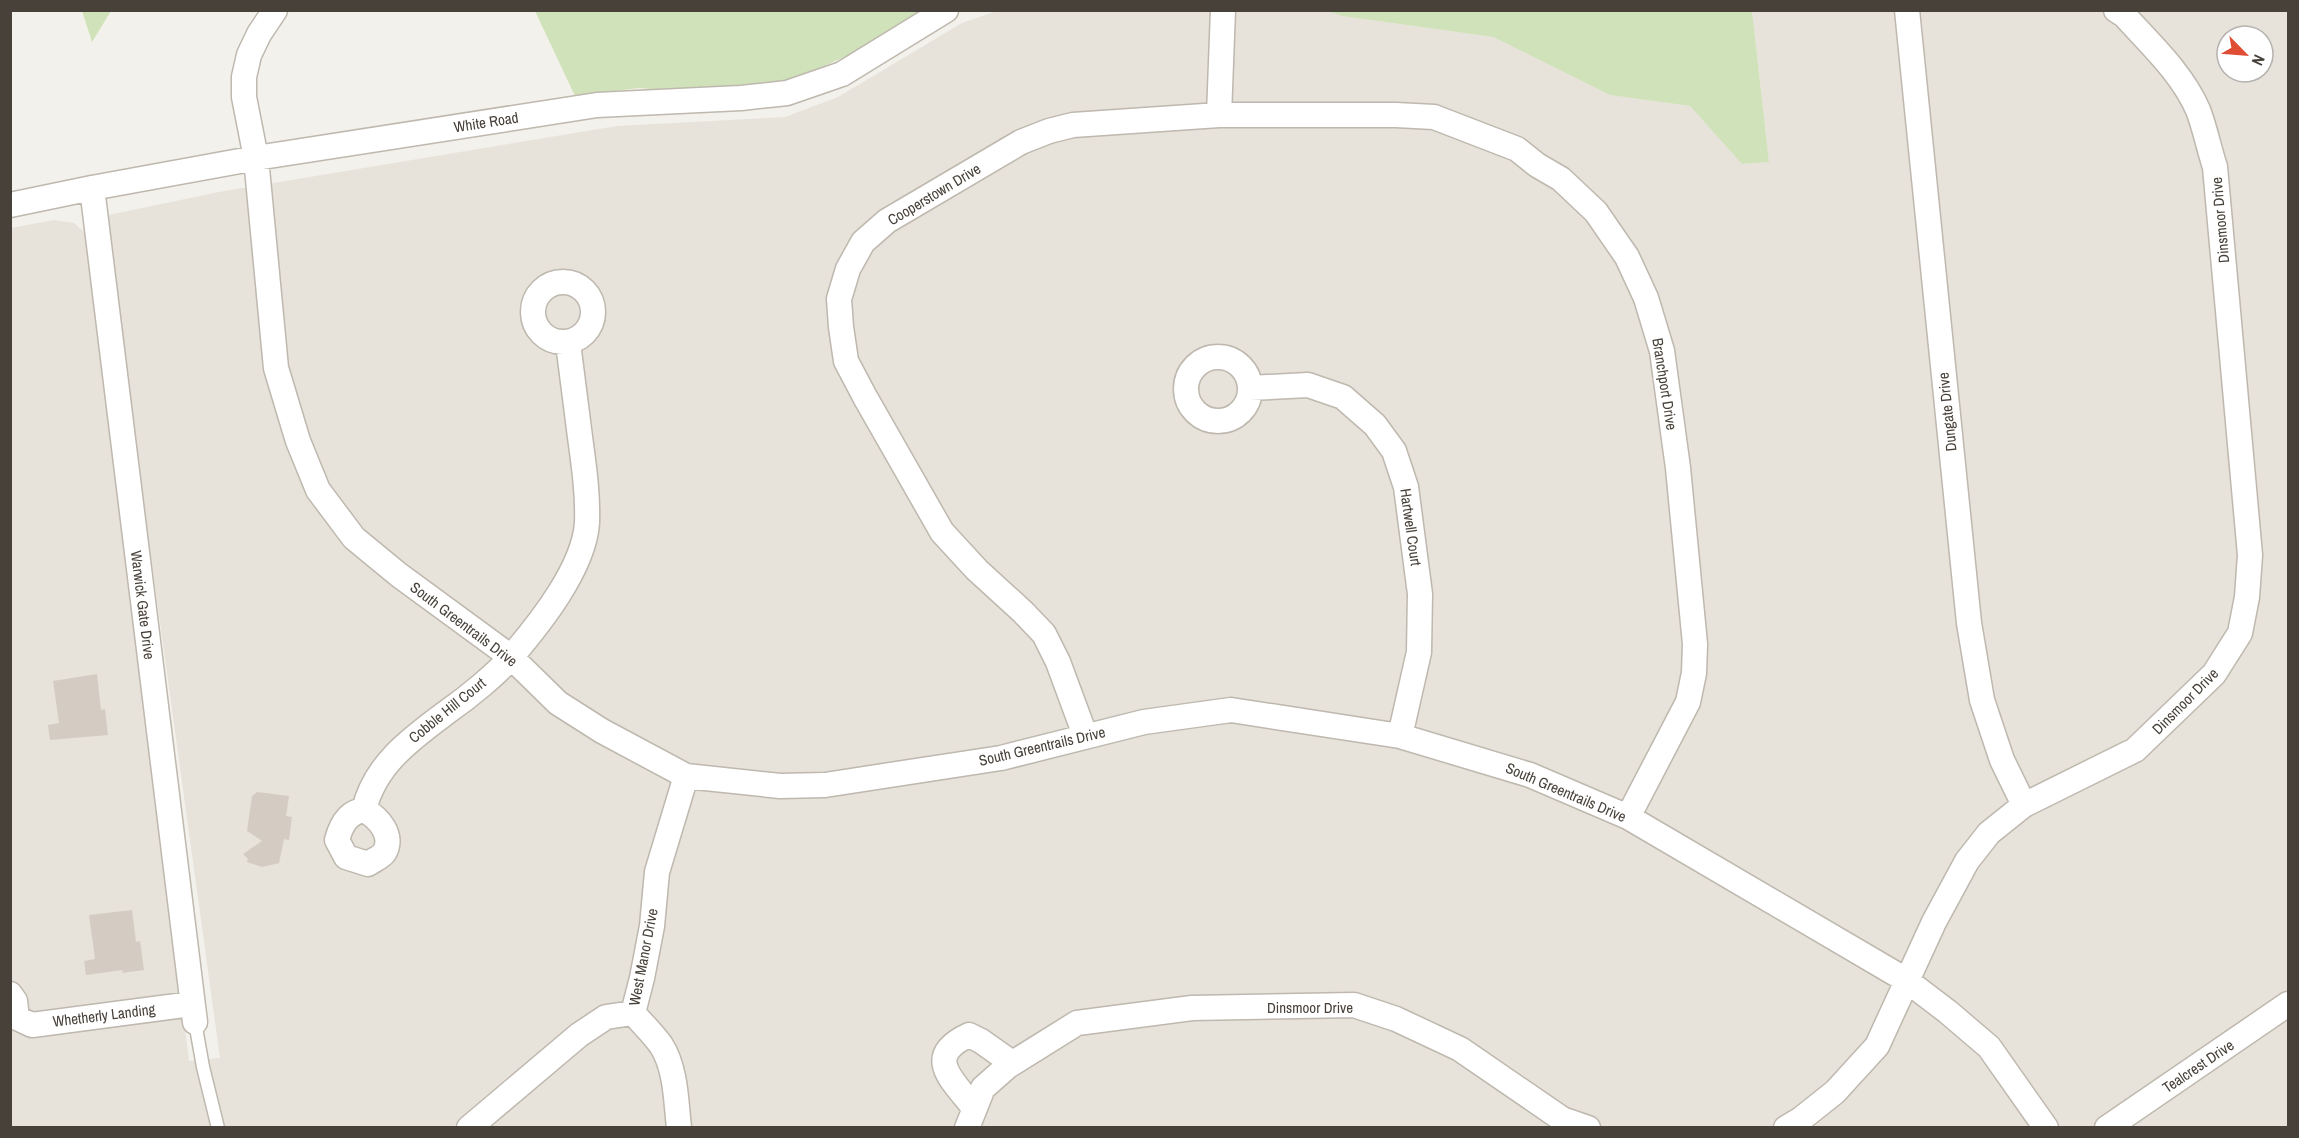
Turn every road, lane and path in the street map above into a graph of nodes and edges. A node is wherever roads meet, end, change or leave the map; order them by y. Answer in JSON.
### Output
{"nodes":[{"id":1,"x":275,"y":10,"type":"edge"},
{"id":2,"x":945,"y":10,"type":"edge"},
{"id":3,"x":1223,"y":10,"type":"edge"},
{"id":4,"x":1907,"y":10,"type":"edge"},
{"id":5,"x":2122,"y":12,"type":"edge"},
{"id":6,"x":1219,"y":115,"type":"junction"},
{"id":7,"x":256,"y":158,"type":"junction"},
{"id":8,"x":92,"y":188,"type":"junction"},
{"id":9,"x":10,"y":205,"type":"edge"},
{"id":10,"x":568,"y":343,"type":"dead end"},
{"id":11,"x":1250,"y":388,"type":"dead end"},
{"id":12,"x":511,"y":657,"type":"junction"},
{"id":13,"x":1085,"y":735,"type":"junction"},
{"id":14,"x":1400,"y":736,"type":"junction"},
{"id":15,"x":686,"y":776,"type":"junction"},
{"id":16,"x":2024,"y":805,"type":"junction"},
{"id":17,"x":364,"y":810,"type":"dead end"},
{"id":18,"x":1628,"y":817,"type":"junction"},
{"id":19,"x":1906,"y":980,"type":"junction"},
{"id":20,"x":10,"y":994,"type":"edge"},
{"id":21,"x":2288,"y":1004,"type":"edge"},
{"id":22,"x":194,"y":1013,"type":"junction"},
{"id":23,"x":633,"y":1013,"type":"junction"},
{"id":24,"x":14,"y":1021,"type":"edge"},
{"id":25,"x":1012,"y":1063,"type":"junction"},
{"id":26,"x":975,"y":1108,"type":"edge"},
{"id":27,"x":1559,"y":1123,"type":"edge"},
{"id":28,"x":218,"y":1128,"type":"edge"},
{"id":29,"x":469,"y":1128,"type":"edge"},
{"id":30,"x":679,"y":1128,"type":"edge"},
{"id":31,"x":1588,"y":1128,"type":"edge"},
{"id":32,"x":1786,"y":1128,"type":"edge"},
{"id":33,"x":2046,"y":1128,"type":"edge"},
{"id":34,"x":2107,"y":1128,"type":"edge"}],
"edges":[{"from":1,"to":7,"type":"street","name":"South Greentrails Drive"},
{"from":2,"to":7,"type":"street","name":"White Road"},
{"from":3,"to":6,"type":"street"},
{"from":4,"to":16,"type":"street","name":"Dungate Drive"},
{"from":5,"to":16,"type":"street","name":"Dinsmoor Drive"},
{"from":6,"to":13,"type":"street","name":"Cooperstown Drive"},
{"from":6,"to":18,"type":"street","name":"Branchport Drive"},
{"from":7,"to":8,"type":"street","name":"White Road"},
{"from":7,"to":12,"type":"street","name":"South Greentrails Drive"},
{"from":8,"to":9,"type":"street","name":"White Road"},
{"from":8,"to":22,"type":"street","name":"Warwick Gate Drive"},
{"from":10,"to":12,"type":"street","name":"Cobble Hill Court"},
{"from":11,"to":14,"type":"street","name":"Hartwell Court"},
{"from":12,"to":15,"type":"street","name":"South Greentrails Drive"},
{"from":12,"to":17,"type":"street","name":"Cobble Hill Court"},
{"from":13,"to":14,"type":"street","name":"South Greentrails Drive"},
{"from":13,"to":15,"type":"street","name":"South Greentrails Drive"},
{"from":14,"to":18,"type":"street","name":"South Greentrails Drive"},
{"from":15,"to":23,"type":"street","name":"West Manor Drive"},
{"from":16,"to":19,"type":"street","name":"Dinsmoor Drive"},
{"from":18,"to":19,"type":"street","name":"South Greentrails Drive"},
{"from":19,"to":32,"type":"street","name":"Dinsmoor Drive"},
{"from":19,"to":33,"type":"street","name":"South Greentrails Drive"},
{"from":20,"to":24,"type":"street","name":"Whetherly Landing"},
{"from":21,"to":34,"type":"street","name":"Tealcrest Drive"},
{"from":22,"to":24,"type":"street","name":"Whetherly Landing"},
{"from":22,"to":28,"type":"lane"},
{"from":23,"to":29,"type":"street","name":"West Manor Drive"},
{"from":23,"to":30,"type":"street"},
{"from":25,"to":26,"type":"street","name":"Dinsmoor Drive"},
{"from":25,"to":26,"type":"street","name":"Dinsmoor Drive"},
{"from":25,"to":27,"type":"street","name":"Dinsmoor Drive"},
{"from":27,"to":31,"type":"street","name":"Dinsmoor Drive"}]}
